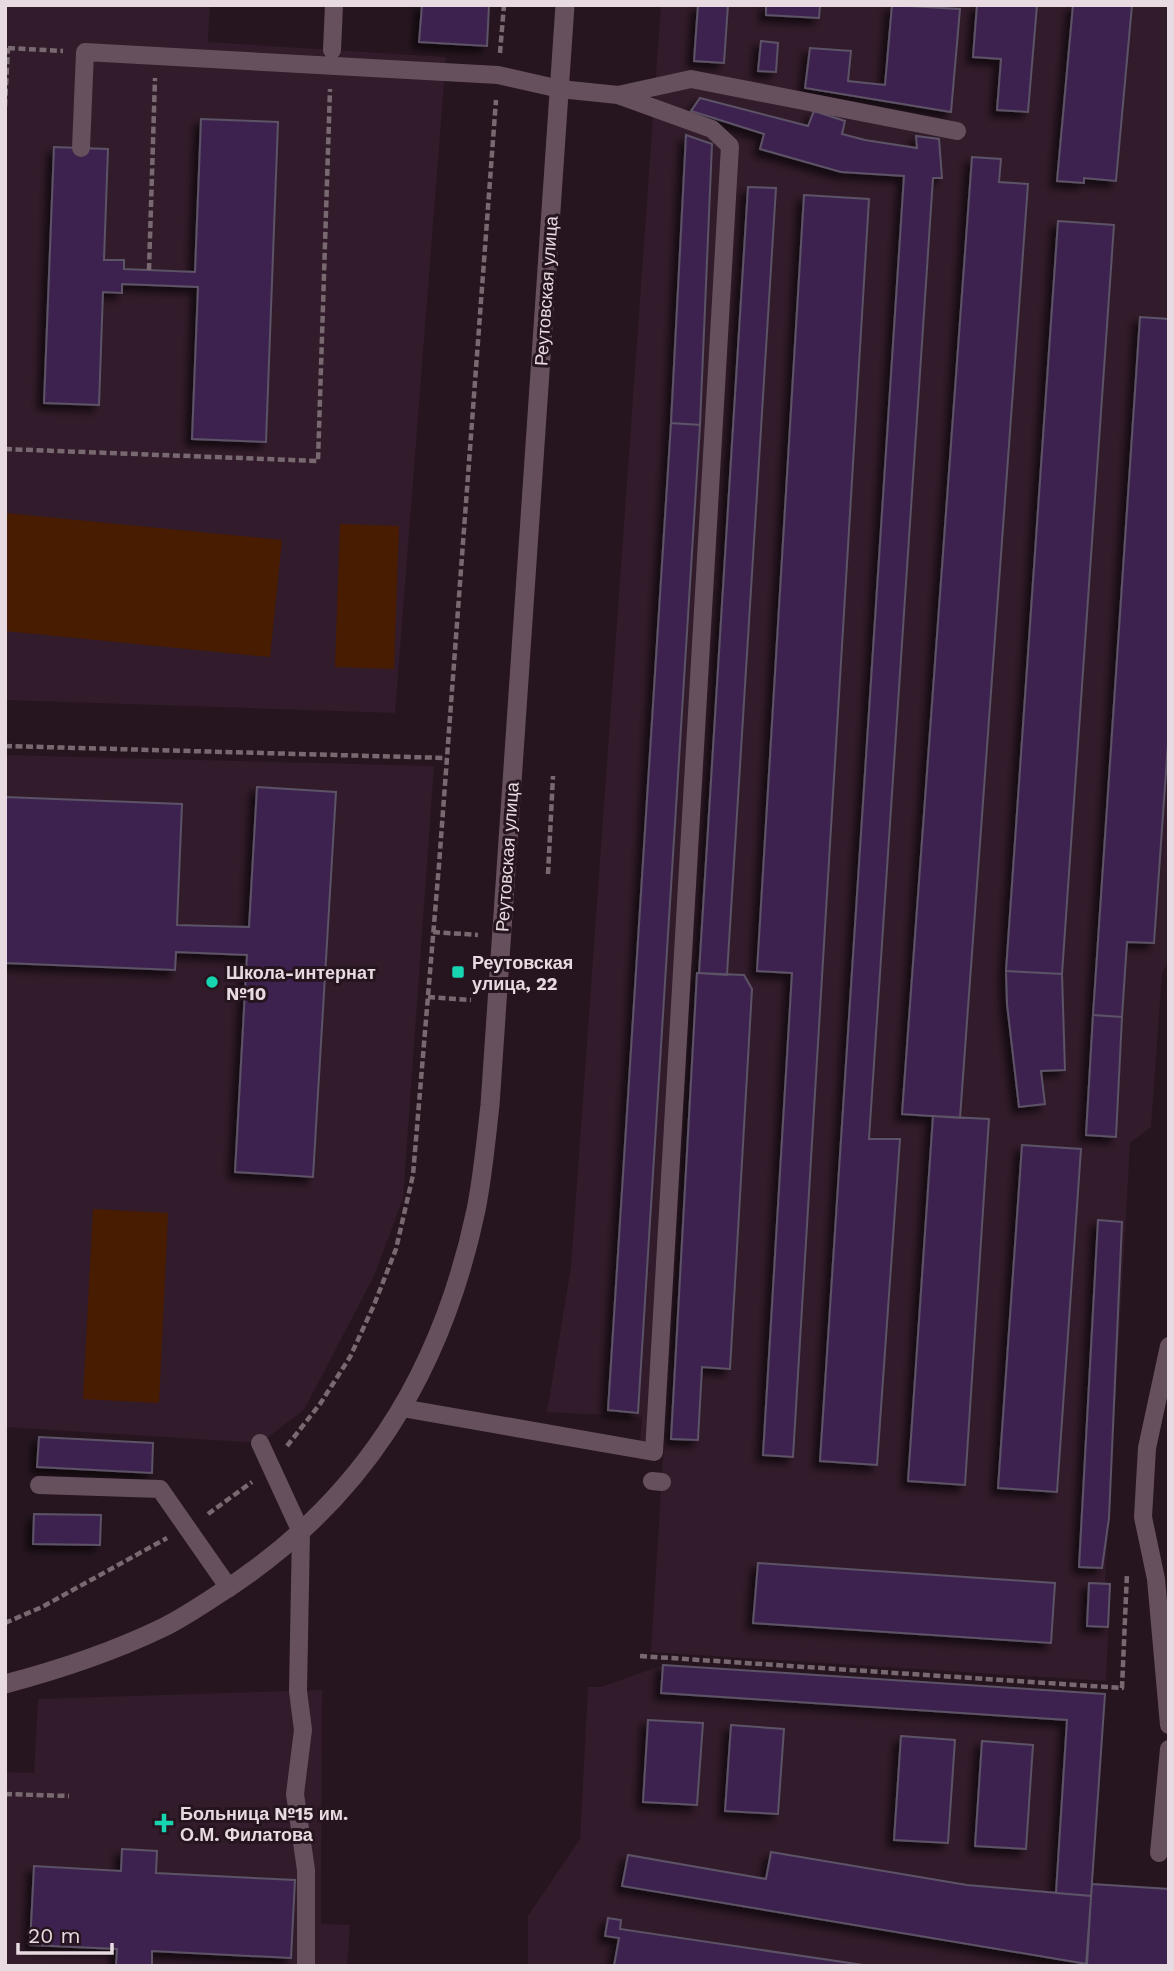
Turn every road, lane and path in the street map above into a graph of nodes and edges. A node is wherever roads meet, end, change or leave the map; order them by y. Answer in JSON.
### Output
{"nodes":[{"id":1,"x":334,"y":5,"type":"edge"},
{"id":2,"x":504,"y":5,"type":"edge"},
{"id":3,"x":565,"y":5,"type":"edge"},
{"id":4,"x":6,"y":48,"type":"edge"},
{"id":5,"x":85,"y":52,"type":"junction"},
{"id":6,"x":156,"y":57,"type":"junction"},
{"id":7,"x":331,"y":58,"type":"junction"},
{"id":8,"x":498,"y":75,"type":"junction"},
{"id":9,"x":560,"y":89,"type":"junction"},
{"id":10,"x":618,"y":95,"type":"junction"},
{"id":11,"x":5,"y":106,"type":"edge"},
{"id":12,"x":957,"y":131,"type":"dead end"},
{"id":13,"x":81,"y":148,"type":"dead end"},
{"id":14,"x":149,"y":270,"type":"dead end"},
{"id":15,"x":5,"y":449,"type":"edge"},
{"id":16,"x":5,"y":746,"type":"edge"},
{"id":17,"x":446,"y":758,"type":"junction"},
{"id":18,"x":553,"y":776,"type":"dead end"},
{"id":19,"x":548,"y":874,"type":"dead end"},
{"id":20,"x":433,"y":932,"type":"junction"},
{"id":21,"x":482,"y":936,"type":"dead end"},
{"id":22,"x":428,"y":997,"type":"junction"},
{"id":23,"x":478,"y":1000,"type":"dead end"},
{"id":24,"x":1169,"y":1346,"type":"edge"},
{"id":25,"x":402,"y":1408,"type":"junction"},
{"id":26,"x":260,"y":1443,"type":"dead end"},
{"id":27,"x":271,"y":1466,"type":"junction"},
{"id":28,"x":39,"y":1485,"type":"dead end"},
{"id":29,"x":187,"y":1528,"type":"junction"},
{"id":30,"x":301,"y":1532,"type":"junction"},
{"id":31,"x":1128,"y":1569,"type":"dead end"},
{"id":32,"x":229,"y":1588,"type":"junction"},
{"id":33,"x":5,"y":1623,"type":"edge"},
{"id":34,"x":640,"y":1656,"type":"dead end"},
{"id":35,"x":5,"y":1684,"type":"edge"},
{"id":36,"x":1169,"y":1725,"type":"edge"},
{"id":37,"x":1169,"y":1749,"type":"edge"},
{"id":38,"x":5,"y":1794,"type":"edge"},
{"id":39,"x":69,"y":1796,"type":"dead end"},
{"id":40,"x":1159,"y":1853,"type":"dead end"},
{"id":41,"x":306,"y":1966,"type":"edge"}],
"edges":[{"from":1,"to":7,"type":"lane"},
{"from":2,"to":8,"type":"path"},
{"from":3,"to":9,"type":"street","name":"Реутовская улица"},
{"from":4,"to":5,"type":"path"},
{"from":4,"to":11,"type":"path"},
{"from":5,"to":6,"type":"lane"},
{"from":5,"to":13,"type":"lane"},
{"from":6,"to":7,"type":"lane"},
{"from":6,"to":14,"type":"path"},
{"from":7,"to":8,"type":"lane"},
{"from":7,"to":15,"type":"path"},
{"from":8,"to":9,"type":"lane"},
{"from":8,"to":17,"type":"path"},
{"from":9,"to":10,"type":"lane"},
{"from":9,"to":25,"type":"street","name":"Реутовская улица"},
{"from":10,"to":12,"type":"lane"},
{"from":10,"to":25,"type":"lane"},
{"from":16,"to":17,"type":"path"},
{"from":17,"to":20,"type":"path"},
{"from":18,"to":19,"type":"path"},
{"from":20,"to":21,"type":"path"},
{"from":20,"to":22,"type":"path"},
{"from":22,"to":23,"type":"path"},
{"from":22,"to":27,"type":"path"},
{"from":24,"to":36,"type":"lane"},
{"from":25,"to":30,"type":"street","name":"Реутовская улица"},
{"from":26,"to":27,"type":"lane"},
{"from":27,"to":29,"type":"path"},
{"from":27,"to":30,"type":"lane"},
{"from":28,"to":29,"type":"lane"},
{"from":29,"to":32,"type":"lane"},
{"from":29,"to":33,"type":"path"},
{"from":30,"to":32,"type":"street","name":"Реутовская улица"},
{"from":30,"to":41,"type":"lane"},
{"from":31,"to":34,"type":"path"},
{"from":32,"to":35,"type":"street","name":"Реутовская улица"},
{"from":37,"to":40,"type":"lane"},
{"from":38,"to":39,"type":"path"}]}
